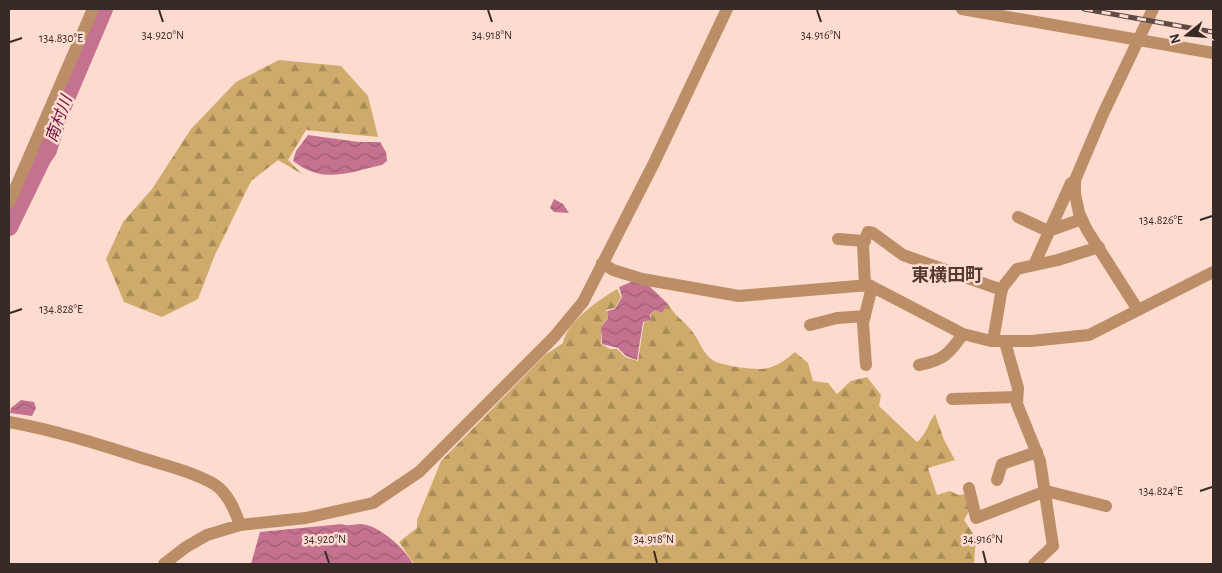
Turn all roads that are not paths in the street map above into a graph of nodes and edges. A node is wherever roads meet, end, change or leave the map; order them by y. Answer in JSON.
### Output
{"nodes":[{"id":1,"x":93,"y":9,"type":"edge"},
{"id":2,"x":727,"y":9,"type":"edge"},
{"id":3,"x":962,"y":9,"type":"edge"},
{"id":4,"x":1154,"y":9,"type":"edge"},
{"id":5,"x":1138,"y":39,"type":"junction"},
{"id":6,"x":1213,"y":53,"type":"edge"},
{"id":7,"x":1075,"y":182,"type":"junction"},
{"id":8,"x":9,"y":203,"type":"edge"},
{"id":9,"x":1018,"y":218,"type":"dead end"},
{"id":10,"x":1082,"y":219,"type":"junction"},
{"id":11,"x":1048,"y":231,"type":"junction"},
{"id":12,"x":838,"y":239,"type":"dead end"},
{"id":13,"x":864,"y":240,"type":"junction"},
{"id":14,"x":1098,"y":247,"type":"junction"},
{"id":15,"x":602,"y":263,"type":"junction"},
{"id":16,"x":1034,"y":265,"type":"junction"},
{"id":17,"x":1213,"y":272,"type":"edge"},
{"id":18,"x":868,"y":286,"type":"junction"},
{"id":19,"x":1002,"y":290,"type":"junction"},
{"id":20,"x":1138,"y":310,"type":"junction"},
{"id":21,"x":865,"y":316,"type":"junction"},
{"id":22,"x":810,"y":325,"type":"dead end"},
{"id":23,"x":964,"y":334,"type":"junction"},
{"id":24,"x":999,"y":342,"type":"junction"},
{"id":25,"x":866,"y":365,"type":"dead end"},
{"id":26,"x":919,"y":365,"type":"dead end"},
{"id":27,"x":1017,"y":397,"type":"junction"},
{"id":28,"x":952,"y":399,"type":"dead end"},
{"id":29,"x":9,"y":422,"type":"edge"},
{"id":30,"x":1037,"y":452,"type":"junction"},
{"id":31,"x":997,"y":480,"type":"dead end"},
{"id":32,"x":968,"y":488,"type":"dead end"},
{"id":33,"x":1046,"y":491,"type":"junction"},
{"id":34,"x":1106,"y":506,"type":"dead end"},
{"id":35,"x":240,"y":525,"type":"junction"},
{"id":36,"x":164,"y":564,"type":"edge"},
{"id":37,"x":1034,"y":564,"type":"edge"}],
"edges":[{"from":1,"to":8,"type":"street"},
{"from":2,"to":15,"type":"street"},
{"from":3,"to":5,"type":"street"},
{"from":4,"to":5,"type":"street"},
{"from":5,"to":6,"type":"street"},
{"from":5,"to":7,"type":"street"},
{"from":7,"to":10,"type":"street"},
{"from":7,"to":11,"type":"street"},
{"from":9,"to":11,"type":"street"},
{"from":10,"to":11,"type":"street"},
{"from":10,"to":14,"type":"street"},
{"from":11,"to":16,"type":"street"},
{"from":12,"to":13,"type":"street"},
{"from":13,"to":18,"type":"street"},
{"from":13,"to":19,"type":"street"},
{"from":14,"to":16,"type":"street"},
{"from":14,"to":20,"type":"street"},
{"from":15,"to":18,"type":"street"},
{"from":15,"to":35,"type":"street"},
{"from":16,"to":19,"type":"street"},
{"from":17,"to":20,"type":"street"},
{"from":18,"to":21,"type":"street"},
{"from":18,"to":23,"type":"street"},
{"from":19,"to":24,"type":"street"},
{"from":20,"to":24,"type":"street"},
{"from":21,"to":22,"type":"street"},
{"from":21,"to":25,"type":"street"},
{"from":23,"to":24,"type":"street"},
{"from":23,"to":26,"type":"street"},
{"from":24,"to":27,"type":"street"},
{"from":27,"to":28,"type":"street"},
{"from":27,"to":30,"type":"street"},
{"from":29,"to":35,"type":"street"},
{"from":30,"to":31,"type":"street"},
{"from":30,"to":33,"type":"street"},
{"from":32,"to":33,"type":"street"},
{"from":33,"to":34,"type":"street"},
{"from":33,"to":37,"type":"street"},
{"from":35,"to":36,"type":"street"}]}
